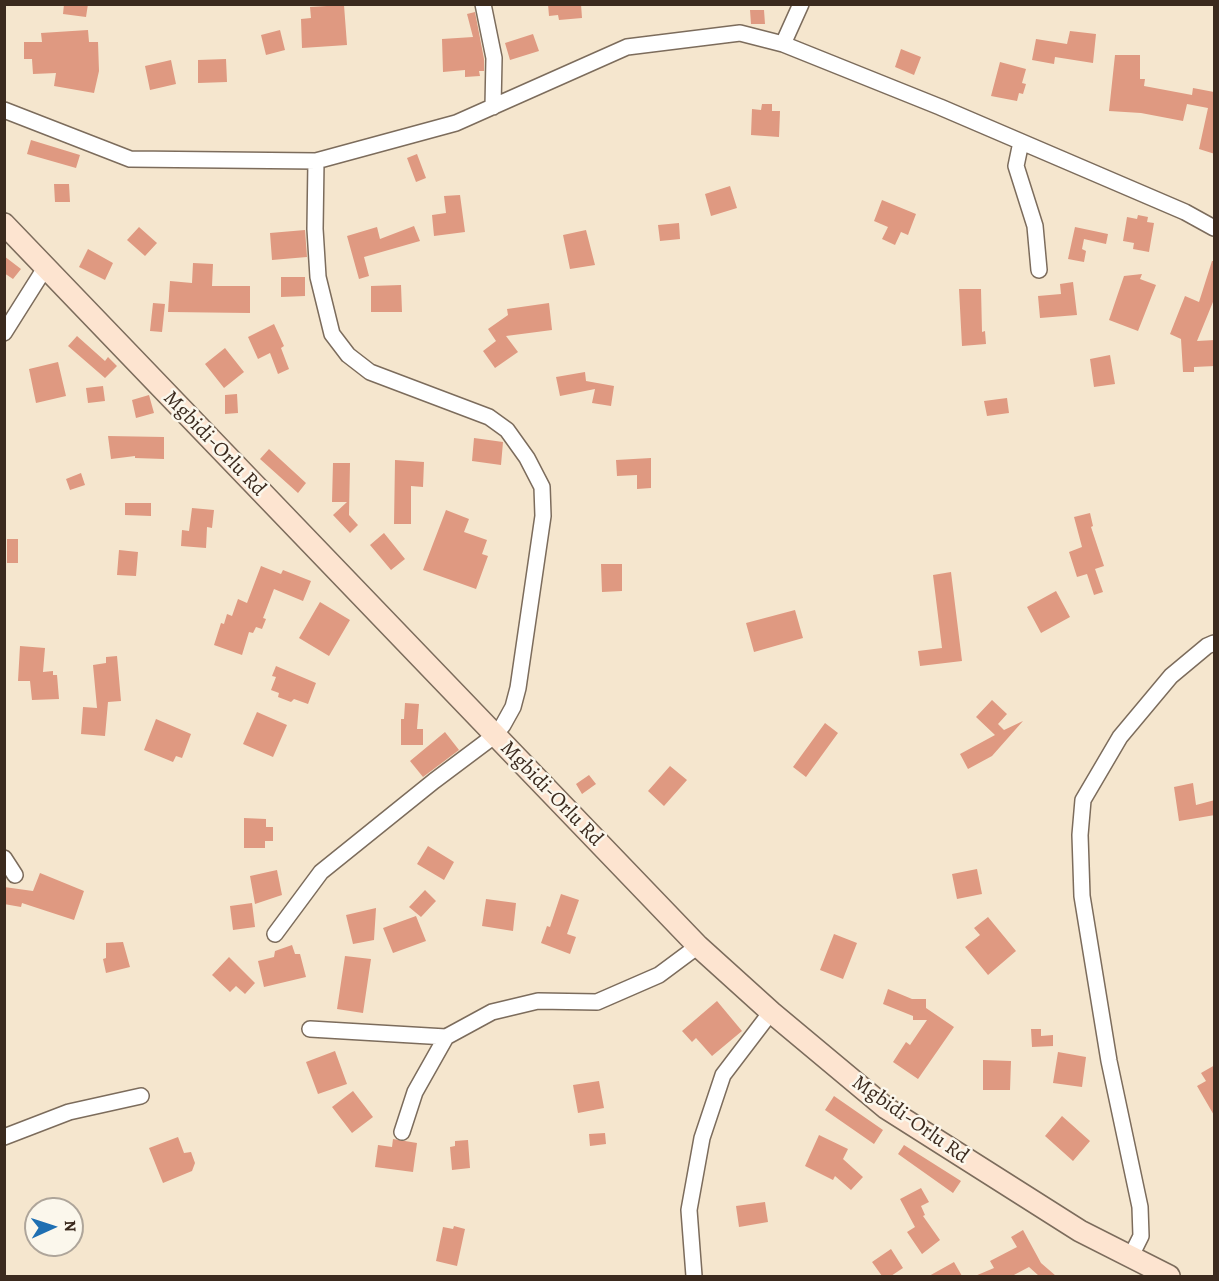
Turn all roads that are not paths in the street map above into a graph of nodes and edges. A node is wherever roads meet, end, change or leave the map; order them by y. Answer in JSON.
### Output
{"nodes":[{"id":1,"x":483,"y":4,"type":"edge"},
{"id":2,"x":801,"y":4,"type":"edge"},
{"id":3,"x":783,"y":44,"type":"junction"},
{"id":4,"x":493,"y":107,"type":"junction"},
{"id":5,"x":4,"y":110,"type":"edge"},
{"id":6,"x":1021,"y":142,"type":"junction"},
{"id":7,"x":316,"y":160,"type":"junction"},
{"id":8,"x":4,"y":224,"type":"edge"},
{"id":9,"x":1215,"y":228,"type":"edge"},
{"id":10,"x":45,"y":268,"type":"junction"},
{"id":11,"x":1039,"y":270,"type":"dead end"},
{"id":12,"x":4,"y":333,"type":"edge"},
{"id":13,"x":1215,"y":643,"type":"edge"},
{"id":14,"x":494,"y":736,"type":"junction"},
{"id":15,"x":4,"y":858,"type":"edge"},
{"id":16,"x":15,"y":875,"type":"dead end"},
{"id":17,"x":275,"y":934,"type":"dead end"},
{"id":18,"x":698,"y":946,"type":"junction"},
{"id":19,"x":771,"y":1012,"type":"junction"},
{"id":20,"x":310,"y":1029,"type":"dead end"},
{"id":21,"x":446,"y":1037,"type":"junction"},
{"id":22,"x":141,"y":1096,"type":"dead end"},
{"id":23,"x":402,"y":1132,"type":"dead end"},
{"id":24,"x":4,"y":1137,"type":"edge"},
{"id":25,"x":1130,"y":1258,"type":"junction"},
{"id":26,"x":694,"y":1276,"type":"edge"},
{"id":27,"x":1169,"y":1276,"type":"edge"}],
"edges":[{"from":1,"to":4,"type":"street"},
{"from":2,"to":3,"type":"street"},
{"from":3,"to":4,"type":"street"},
{"from":3,"to":6,"type":"street"},
{"from":4,"to":7,"type":"street"},
{"from":5,"to":7,"type":"street"},
{"from":6,"to":9,"type":"street"},
{"from":6,"to":11,"type":"street"},
{"from":7,"to":14,"type":"street"},
{"from":8,"to":10,"type":"main road","name":"Mgbidi-Orlu Rd"},
{"from":10,"to":12,"type":"street"},
{"from":10,"to":14,"type":"main road","name":"Mgbidi-Orlu Rd"},
{"from":13,"to":25,"type":"street"},
{"from":14,"to":17,"type":"street"},
{"from":14,"to":18,"type":"main road","name":"Mgbidi-Orlu Rd"},
{"from":15,"to":16,"type":"street"},
{"from":18,"to":19,"type":"main road","name":"Mgbidi-Orlu Rd"},
{"from":18,"to":21,"type":"street"},
{"from":19,"to":25,"type":"main road","name":"Mgbidi-Orlu Rd"},
{"from":19,"to":26,"type":"street"},
{"from":20,"to":21,"type":"street"},
{"from":21,"to":23,"type":"street"},
{"from":22,"to":24,"type":"street"},
{"from":25,"to":27,"type":"main road","name":"Mgbidi-Orlu Rd"}]}
